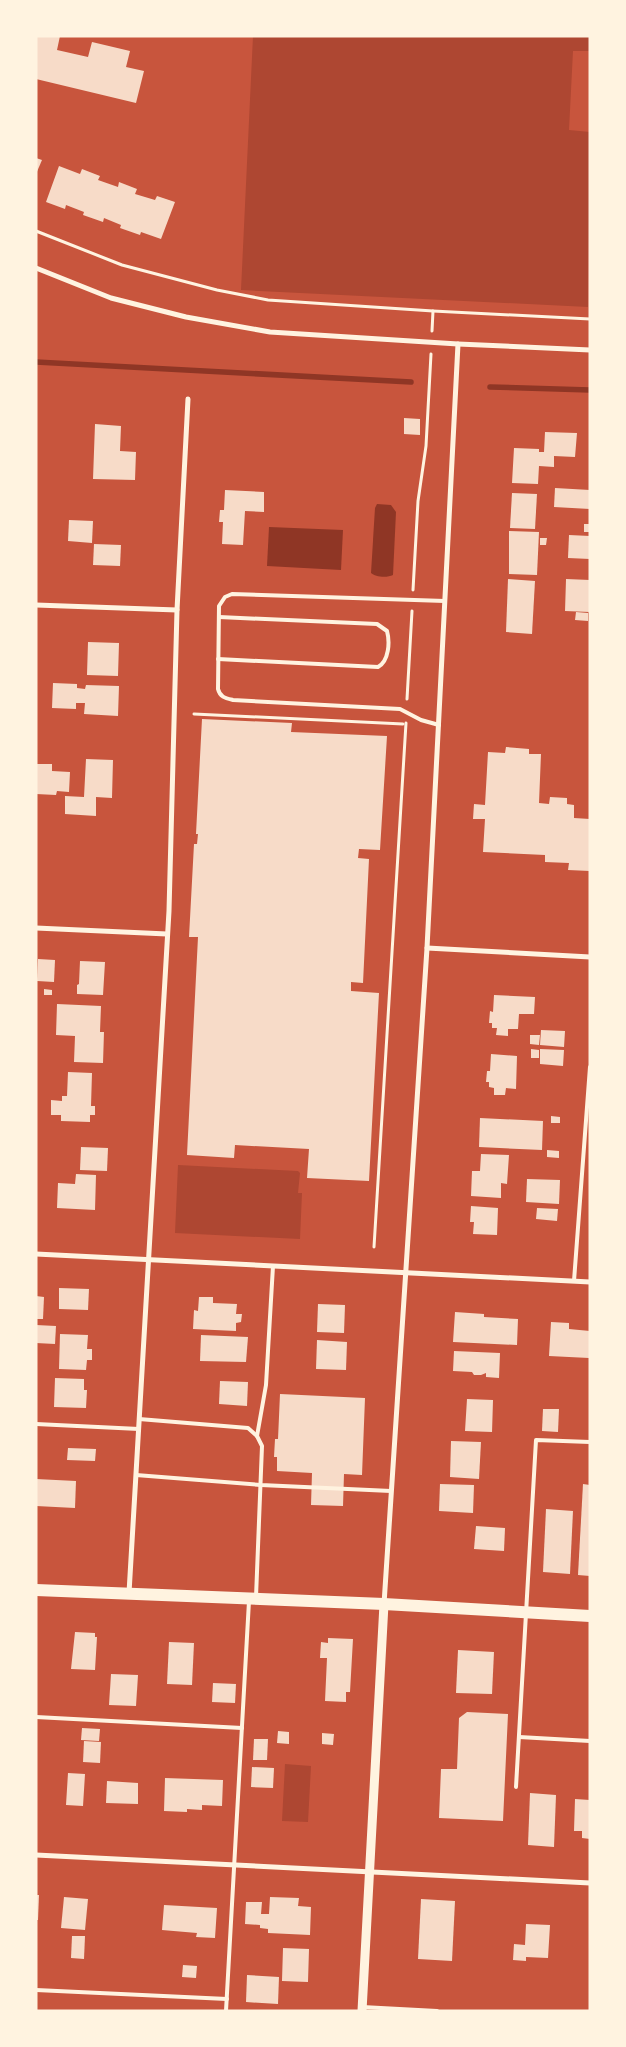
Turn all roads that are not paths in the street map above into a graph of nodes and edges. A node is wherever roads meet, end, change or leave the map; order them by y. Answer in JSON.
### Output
{"nodes":[{"id":1,"x":36,"y":268,"type":"edge"},
{"id":2,"x":458,"y":344,"type":"junction"},
{"id":3,"x":590,"y":350,"type":"edge"},
{"id":4,"x":188,"y":399,"type":"dead end"},
{"id":5,"x":445,"y":601,"type":"junction"},
{"id":6,"x":36,"y":605,"type":"edge"},
{"id":7,"x":177,"y":610,"type":"junction"},
{"id":8,"x":219,"y":618,"type":"junction"},
{"id":9,"x":218,"y":659,"type":"junction"},
{"id":10,"x":438,"y":725,"type":"junction"},
{"id":11,"x":36,"y":928,"type":"edge"},
{"id":12,"x":167,"y":934,"type":"junction"},
{"id":13,"x":427,"y":948,"type":"junction"},
{"id":14,"x":590,"y":957,"type":"edge"},
{"id":15,"x":590,"y":1067,"type":"edge"},
{"id":16,"x":36,"y":1254,"type":"edge"},
{"id":17,"x":149,"y":1260,"type":"junction"},
{"id":18,"x":273,"y":1266,"type":"junction"},
{"id":19,"x":406,"y":1273,"type":"junction"},
{"id":20,"x":574,"y":1281,"type":"junction"},
{"id":21,"x":590,"y":1282,"type":"edge"},
{"id":22,"x":140,"y":1419,"type":"junction"},
{"id":23,"x":36,"y":1424,"type":"edge"},
{"id":24,"x":139,"y":1429,"type":"junction"},
{"id":25,"x":257,"y":1436,"type":"junction"},
{"id":26,"x":590,"y":1442,"type":"edge"},
{"id":27,"x":136,"y":1475,"type":"junction"},
{"id":28,"x":261,"y":1485,"type":"junction"},
{"id":29,"x":392,"y":1490,"type":"junction"},
{"id":30,"x":36,"y":1590,"type":"edge"},
{"id":31,"x":129,"y":1593,"type":"junction"},
{"id":32,"x":252,"y":1599,"type":"junction"},
{"id":33,"x":384,"y":1604,"type":"junction"},
{"id":34,"x":527,"y":1613,"type":"junction"},
{"id":35,"x":590,"y":1616,"type":"edge"},
{"id":36,"x":36,"y":1717,"type":"edge"},
{"id":37,"x":242,"y":1728,"type":"junction"},
{"id":38,"x":520,"y":1737,"type":"junction"},
{"id":39,"x":590,"y":1741,"type":"edge"},
{"id":40,"x":516,"y":1787,"type":"dead end"},
{"id":41,"x":36,"y":1855,"type":"edge"},
{"id":42,"x":234,"y":1864,"type":"junction"},
{"id":43,"x":369,"y":1871,"type":"junction"},
{"id":44,"x":590,"y":1883,"type":"edge"},
{"id":45,"x":36,"y":1990,"type":"edge"},
{"id":46,"x":227,"y":1999,"type":"junction"},
{"id":47,"x":362,"y":2009,"type":"edge"},
{"id":48,"x":226,"y":2011,"type":"edge"},
{"id":49,"x":437,"y":2011,"type":"edge"}],
"edges":[{"from":1,"to":2,"type":"street"},
{"from":2,"to":3,"type":"street"},
{"from":2,"to":5,"type":"street"},
{"from":4,"to":7,"type":"street"},
{"from":5,"to":8,"type":"lane"},
{"from":5,"to":10,"type":"street"},
{"from":6,"to":7,"type":"street"},
{"from":7,"to":12,"type":"street"},
{"from":8,"to":9,"type":"lane"},
{"from":8,"to":9,"type":"lane"},
{"from":9,"to":10,"type":"lane"},
{"from":10,"to":13,"type":"street"},
{"from":11,"to":12,"type":"street"},
{"from":12,"to":17,"type":"street"},
{"from":13,"to":14,"type":"street"},
{"from":13,"to":19,"type":"street"},
{"from":15,"to":20,"type":"lane"},
{"from":16,"to":17,"type":"street"},
{"from":17,"to":18,"type":"street"},
{"from":17,"to":22,"type":"street"},
{"from":18,"to":19,"type":"street"},
{"from":18,"to":25,"type":"lane"},
{"from":19,"to":20,"type":"street"},
{"from":19,"to":29,"type":"street"},
{"from":20,"to":21,"type":"street"},
{"from":22,"to":24,"type":"street"},
{"from":22,"to":25,"type":"lane"},
{"from":23,"to":24,"type":"lane"},
{"from":24,"to":27,"type":"street"},
{"from":25,"to":28,"type":"lane"},
{"from":26,"to":34,"type":"lane"},
{"from":27,"to":28,"type":"lane"},
{"from":27,"to":31,"type":"street"},
{"from":28,"to":29,"type":"lane"},
{"from":28,"to":32,"type":"lane"},
{"from":29,"to":33,"type":"street"},
{"from":30,"to":31,"type":"main road"},
{"from":31,"to":32,"type":"main road"},
{"from":32,"to":33,"type":"main road"},
{"from":32,"to":37,"type":"lane"},
{"from":33,"to":34,"type":"main road"},
{"from":33,"to":43,"type":"street"},
{"from":34,"to":35,"type":"main road"},
{"from":34,"to":38,"type":"lane"},
{"from":36,"to":37,"type":"lane"},
{"from":37,"to":42,"type":"lane"},
{"from":38,"to":39,"type":"lane"},
{"from":38,"to":40,"type":"lane"},
{"from":41,"to":42,"type":"street"},
{"from":42,"to":43,"type":"street"},
{"from":42,"to":46,"type":"lane"},
{"from":43,"to":44,"type":"street"},
{"from":43,"to":47,"type":"street"},
{"from":45,"to":46,"type":"lane"},
{"from":46,"to":48,"type":"lane"},
{"from":47,"to":49,"type":"lane"}]}
